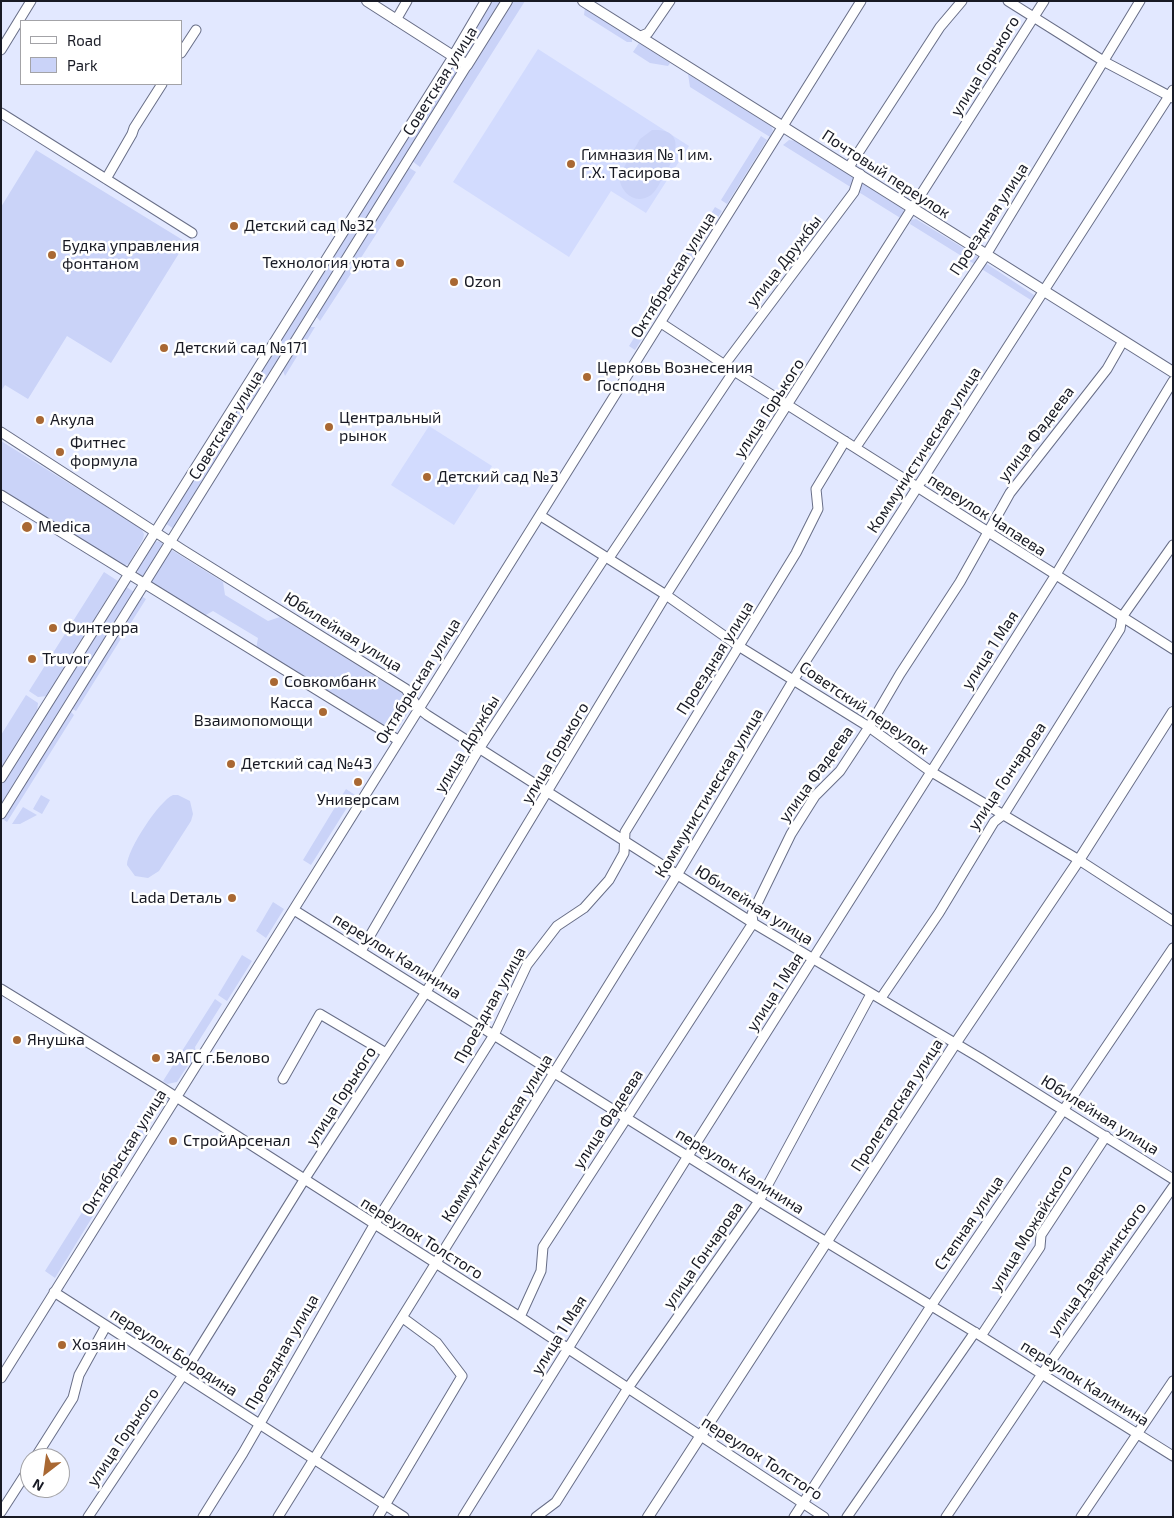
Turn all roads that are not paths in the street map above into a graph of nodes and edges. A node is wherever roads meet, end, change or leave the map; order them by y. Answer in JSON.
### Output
{"nodes":[{"id":1,"x":31,"y":1,"type":"edge"},
{"id":2,"x":367,"y":1,"type":"edge"},
{"id":3,"x":407,"y":1,"type":"edge"},
{"id":4,"x":486,"y":1,"type":"edge"},
{"id":5,"x":507,"y":1,"type":"edge"},
{"id":6,"x":583,"y":1,"type":"edge"},
{"id":7,"x":670,"y":1,"type":"edge"},
{"id":8,"x":861,"y":1,"type":"edge"},
{"id":9,"x":962,"y":1,"type":"edge"},
{"id":10,"x":1008,"y":1,"type":"edge"},
{"id":11,"x":1044,"y":1,"type":"edge"},
{"id":12,"x":1140,"y":1,"type":"edge"},
{"id":13,"x":1033,"y":18,"type":"junction"},
{"id":14,"x":396,"y":20,"type":"junction"},
{"id":15,"x":196,"y":30,"type":"dead end"},
{"id":16,"x":641,"y":36,"type":"junction"},
{"id":17,"x":1,"y":50,"type":"edge"},
{"id":18,"x":182,"y":51,"type":"edge"},
{"id":19,"x":452,"y":56,"type":"junction"},
{"id":20,"x":1105,"y":62,"type":"junction"},
{"id":21,"x":467,"y":65,"type":"junction"},
{"id":22,"x":161,"y":85,"type":"edge"},
{"id":23,"x":1171,"y":95,"type":"edge"},
{"id":24,"x":1,"y":113,"type":"edge"},
{"id":25,"x":784,"y":126,"type":"junction"},
{"id":26,"x":849,"y":167,"type":"junction"},
{"id":27,"x":860,"y":174,"type":"junction"},
{"id":28,"x":106,"y":179,"type":"junction"},
{"id":29,"x":912,"y":209,"type":"junction"},
{"id":30,"x":192,"y":233,"type":"dead end"},
{"id":31,"x":986,"y":255,"type":"junction"},
{"id":32,"x":1044,"y":291,"type":"junction"},
{"id":33,"x":661,"y":323,"type":"junction"},
{"id":34,"x":1123,"y":341,"type":"junction"},
{"id":35,"x":724,"y":364,"type":"junction"},
{"id":36,"x":734,"y":371,"type":"junction"},
{"id":37,"x":1173,"y":372,"type":"edge"},
{"id":38,"x":1173,"y":381,"type":"edge"},
{"id":39,"x":789,"y":405,"type":"junction"},
{"id":40,"x":1,"y":432,"type":"edge"},
{"id":41,"x":845,"y":441,"type":"junction"},
{"id":42,"x":856,"y":448,"type":"junction"},
{"id":43,"x":917,"y":488,"type":"junction"},
{"id":44,"x":1,"y":495,"type":"edge"},
{"id":45,"x":541,"y":516,"type":"junction"},
{"id":46,"x":155,"y":531,"type":"junction"},
{"id":47,"x":987,"y":532,"type":"junction"},
{"id":48,"x":170,"y":542,"type":"junction"},
{"id":49,"x":1173,"y":545,"type":"edge"},
{"id":50,"x":607,"y":558,"type":"junction"},
{"id":51,"x":129,"y":575,"type":"junction"},
{"id":52,"x":1055,"y":576,"type":"junction"},
{"id":53,"x":143,"y":584,"type":"junction"},
{"id":54,"x":666,"y":595,"type":"junction"},
{"id":55,"x":1122,"y":617,"type":"junction"},
{"id":56,"x":740,"y":647,"type":"junction"},
{"id":57,"x":1173,"y":649,"type":"edge"},
{"id":58,"x":794,"y":679,"type":"junction"},
{"id":59,"x":418,"y":708,"type":"junction"},
{"id":60,"x":1173,"y":712,"type":"edge"},
{"id":61,"x":869,"y":727,"type":"junction"},
{"id":62,"x":398,"y":740,"type":"junction"},
{"id":63,"x":479,"y":749,"type":"junction"},
{"id":64,"x":930,"y":771,"type":"junction"},
{"id":65,"x":1,"y":778,"type":"edge"},
{"id":66,"x":549,"y":792,"type":"junction"},
{"id":67,"x":1,"y":814,"type":"edge"},
{"id":68,"x":1004,"y":814,"type":"junction"},
{"id":69,"x":625,"y":842,"type":"junction"},
{"id":70,"x":1079,"y":860,"type":"junction"},
{"id":71,"x":678,"y":875,"type":"junction"},
{"id":72,"x":294,"y":910,"type":"junction"},
{"id":73,"x":1173,"y":921,"type":"edge"},
{"id":74,"x":753,"y":923,"type":"junction"},
{"id":75,"x":1173,"y":948,"type":"edge"},
{"id":76,"x":361,"y":951,"type":"junction"},
{"id":77,"x":814,"y":959,"type":"junction"},
{"id":78,"x":1,"y":989,"type":"edge"},
{"id":79,"x":426,"y":992,"type":"junction"},
{"id":80,"x":871,"y":994,"type":"junction"},
{"id":81,"x":881,"y":998,"type":"junction"},
{"id":82,"x":494,"y":1035,"type":"junction"},
{"id":83,"x":955,"y":1044,"type":"junction"},
{"id":84,"x":386,"y":1053,"type":"junction"},
{"id":85,"x":555,"y":1072,"type":"junction"},
{"id":86,"x":283,"y":1079,"type":"dead end"},
{"id":87,"x":176,"y":1098,"type":"junction"},
{"id":88,"x":1064,"y":1110,"type":"junction"},
{"id":89,"x":626,"y":1118,"type":"junction"},
{"id":90,"x":1106,"y":1136,"type":"junction"},
{"id":91,"x":688,"y":1156,"type":"junction"},
{"id":92,"x":1173,"y":1179,"type":"edge"},
{"id":93,"x":304,"y":1180,"type":"junction"},
{"id":94,"x":1173,"y":1187,"type":"edge"},
{"id":95,"x":759,"y":1201,"type":"junction"},
{"id":96,"x":374,"y":1225,"type":"junction"},
{"id":97,"x":826,"y":1242,"type":"junction"},
{"id":98,"x":436,"y":1265,"type":"junction"},
{"id":99,"x":54,"y":1292,"type":"junction"},
{"id":100,"x":931,"y":1306,"type":"junction"},
{"id":101,"x":520,"y":1317,"type":"junction"},
{"id":102,"x":402,"y":1318,"type":"junction"},
{"id":103,"x":106,"y":1326,"type":"junction"},
{"id":104,"x":978,"y":1334,"type":"junction"},
{"id":105,"x":568,"y":1349,"type":"junction"},
{"id":106,"x":1042,"y":1374,"type":"junction"},
{"id":107,"x":183,"y":1375,"type":"junction"},
{"id":108,"x":1,"y":1378,"type":"edge"},
{"id":109,"x":1173,"y":1381,"type":"edge"},
{"id":110,"x":628,"y":1388,"type":"junction"},
{"id":111,"x":258,"y":1424,"type":"junction"},
{"id":112,"x":1137,"y":1433,"type":"junction"},
{"id":113,"x":700,"y":1435,"type":"junction"},
{"id":114,"x":41,"y":1448,"type":"edge"},
{"id":115,"x":1173,"y":1456,"type":"edge"},
{"id":116,"x":315,"y":1460,"type":"junction"},
{"id":117,"x":20,"y":1483,"type":"edge"},
{"id":118,"x":804,"y":1504,"type":"junction"},
{"id":119,"x":385,"y":1505,"type":"junction"},
{"id":120,"x":3,"y":1509,"type":"edge"},
{"id":121,"x":88,"y":1517,"type":"edge"},
{"id":122,"x":202,"y":1517,"type":"edge"},
{"id":123,"x":278,"y":1517,"type":"edge"},
{"id":124,"x":378,"y":1517,"type":"edge"},
{"id":125,"x":404,"y":1517,"type":"edge"},
{"id":126,"x":463,"y":1517,"type":"edge"},
{"id":127,"x":536,"y":1517,"type":"edge"},
{"id":128,"x":648,"y":1517,"type":"edge"},
{"id":129,"x":794,"y":1517,"type":"edge"},
{"id":130,"x":824,"y":1517,"type":"edge"},
{"id":131,"x":847,"y":1517,"type":"edge"},
{"id":132,"x":946,"y":1517,"type":"edge"},
{"id":133,"x":1081,"y":1517,"type":"edge"}],
"edges":[{"from":1,"to":17,"type":"street"},
{"from":2,"to":14,"type":"main road"},
{"from":3,"to":14,"type":"street"},
{"from":4,"to":19,"type":"main road","name":"Советская улица"},
{"from":5,"to":21,"type":"main road","name":"Советская улица"},
{"from":6,"to":16,"type":"main road","name":"Почтовый переулок"},
{"from":7,"to":16,"type":"street"},
{"from":8,"to":25,"type":"street","name":"Октябрьская улица"},
{"from":9,"to":26,"type":"street"},
{"from":10,"to":13,"type":"street"},
{"from":11,"to":13,"type":"street","name":"улица Горького"},
{"from":12,"to":20,"type":"street","name":"Проездная улица"},
{"from":13,"to":20,"type":"street"},
{"from":13,"to":29,"type":"street","name":"улица Горького"},
{"from":14,"to":19,"type":"main road"},
{"from":15,"to":18,"type":"street"},
{"from":16,"to":25,"type":"main road","name":"Почтовый переулок"},
{"from":19,"to":21,"type":"main road"},
{"from":19,"to":46,"type":"street","name":"Советская улица"},
{"from":20,"to":23,"type":"street"},
{"from":20,"to":31,"type":"street","name":"Проездная улица"},
{"from":21,"to":48,"type":"street","name":"Советская улица"},
{"from":22,"to":28,"type":"street"},
{"from":23,"to":32,"type":"street","name":"Коммунистическая улица"},
{"from":24,"to":28,"type":"street"},
{"from":25,"to":26,"type":"main road","name":"Почтовый переулок"},
{"from":25,"to":33,"type":"street","name":"Октябрьская улица"},
{"from":26,"to":27,"type":"main road","name":"Почтовый переулок"},
{"from":27,"to":29,"type":"main road","name":"Почтовый переулок"},
{"from":27,"to":35,"type":"street","name":"улица Дружбы"},
{"from":28,"to":30,"type":"street"},
{"from":29,"to":31,"type":"main road","name":"Почтовый переулок"},
{"from":29,"to":39,"type":"street","name":"улица Горького"},
{"from":31,"to":32,"type":"main road","name":"Почтовый переулок"},
{"from":31,"to":42,"type":"street","name":"Проездная улица"},
{"from":32,"to":34,"type":"main road","name":"Почтовый переулок"},
{"from":32,"to":43,"type":"street","name":"Коммунистическая улица"},
{"from":33,"to":35,"type":"street","name":"переулок Чапаева"},
{"from":33,"to":45,"type":"street","name":"Октябрьская улица"},
{"from":34,"to":37,"type":"main road","name":"Почтовый переулок"},
{"from":34,"to":47,"type":"street","name":"улица Фадеева"},
{"from":35,"to":36,"type":"street","name":"переулок Чапаева"},
{"from":36,"to":39,"type":"street","name":"переулок Чапаева"},
{"from":36,"to":50,"type":"street","name":"улица Дружбы"},
{"from":38,"to":52,"type":"street","name":"улица 1 Мая"},
{"from":39,"to":41,"type":"street","name":"переулок Чапаева"},
{"from":39,"to":54,"type":"street","name":"улица Горького"},
{"from":40,"to":46,"type":"street","name":"Юбилейная улица"},
{"from":41,"to":42,"type":"street","name":"переулок Чапаева"},
{"from":41,"to":56,"type":"street","name":"Проездная улица"},
{"from":42,"to":43,"type":"street","name":"переулок Чапаева"},
{"from":43,"to":47,"type":"street","name":"переулок Чапаева"},
{"from":43,"to":58,"type":"street","name":"Коммунистическая улица"},
{"from":44,"to":51,"type":"street"},
{"from":45,"to":50,"type":"street","name":"Советский переулок"},
{"from":45,"to":59,"type":"street","name":"Октябрьская улица"},
{"from":46,"to":48,"type":"street","name":"Юбилейная улица"},
{"from":46,"to":51,"type":"street","name":"Советская улица"},
{"from":47,"to":52,"type":"street","name":"переулок Чапаева"},
{"from":47,"to":61,"type":"street","name":"улица Фадеева"},
{"from":48,"to":53,"type":"street","name":"Советская улица"},
{"from":48,"to":59,"type":"street","name":"Юбилейная улица"},
{"from":49,"to":55,"type":"street","name":"улица Гончарова"},
{"from":50,"to":54,"type":"street","name":"Советский переулок"},
{"from":50,"to":63,"type":"street","name":"улица Дружбы"},
{"from":51,"to":53,"type":"street"},
{"from":51,"to":65,"type":"street","name":"Советская улица"},
{"from":52,"to":55,"type":"street","name":"переулок Чапаева"},
{"from":52,"to":64,"type":"street","name":"улица 1 Мая"},
{"from":53,"to":62,"type":"street"},
{"from":53,"to":67,"type":"street","name":"Советская улица"},
{"from":54,"to":56,"type":"street","name":"Советский переулок"},
{"from":54,"to":66,"type":"street","name":"улица Горького"},
{"from":55,"to":57,"type":"street","name":"переулок Чапаева"},
{"from":55,"to":68,"type":"street","name":"улица Гончарова"},
{"from":56,"to":58,"type":"street","name":"Советский переулок"},
{"from":56,"to":69,"type":"street","name":"Проездная улица"},
{"from":58,"to":61,"type":"street","name":"Советский переулок"},
{"from":58,"to":71,"type":"street","name":"Коммунистическая улица"},
{"from":59,"to":62,"type":"street","name":"Октябрьская улица"},
{"from":59,"to":63,"type":"street","name":"Юбилейная улица"},
{"from":60,"to":70,"type":"main road","name":"Пролетарская улица"},
{"from":61,"to":64,"type":"street","name":"Советский переулок"},
{"from":61,"to":74,"type":"street","name":"улица Фадеева"},
{"from":62,"to":72,"type":"street","name":"Октябрьская улица"},
{"from":63,"to":66,"type":"street","name":"Юбилейная улица"},
{"from":63,"to":76,"type":"street","name":"улица Дружбы"},
{"from":64,"to":68,"type":"street","name":"Советский переулок"},
{"from":64,"to":77,"type":"street","name":"улица 1 Мая"},
{"from":66,"to":69,"type":"street","name":"Юбилейная улица"},
{"from":66,"to":79,"type":"street","name":"улица Горького"},
{"from":68,"to":70,"type":"street","name":"Советский переулок"},
{"from":68,"to":81,"type":"street","name":"улица Гончарова"},
{"from":69,"to":71,"type":"street","name":"Юбилейная улица"},
{"from":69,"to":82,"type":"street","name":"Проездная улица"},
{"from":70,"to":73,"type":"street","name":"Советский переулок"},
{"from":70,"to":83,"type":"main road","name":"Пролетарская улица"},
{"from":71,"to":74,"type":"street","name":"Юбилейная улица"},
{"from":71,"to":85,"type":"street","name":"Коммунистическая улица"},
{"from":72,"to":76,"type":"street","name":"переулок Калинина"},
{"from":72,"to":87,"type":"street","name":"Октябрьская улица"},
{"from":74,"to":77,"type":"street","name":"Юбилейная улица"},
{"from":74,"to":89,"type":"street","name":"улица Фадеева"},
{"from":75,"to":88,"type":"street","name":"Степная улица"},
{"from":76,"to":79,"type":"street","name":"переулок Калинина"},
{"from":77,"to":80,"type":"street","name":"Юбилейная улица"},
{"from":77,"to":91,"type":"street","name":"улица 1 Мая"},
{"from":78,"to":87,"type":"street","name":"переулок Толстого"},
{"from":79,"to":82,"type":"street","name":"переулок Калинина"},
{"from":79,"to":84,"type":"street","name":"улица Горького"},
{"from":80,"to":81,"type":"street","name":"Юбилейная улица"},
{"from":80,"to":95,"type":"street","name":"улица Гончарова"},
{"from":81,"to":83,"type":"street","name":"Юбилейная улица"},
{"from":82,"to":85,"type":"street","name":"переулок Калинина"},
{"from":82,"to":96,"type":"street","name":"Проездная улица"},
{"from":83,"to":88,"type":"street","name":"Юбилейная улица"},
{"from":83,"to":97,"type":"main road","name":"Пролетарская улица"},
{"from":84,"to":86,"type":"street"},
{"from":84,"to":93,"type":"street","name":"улица Горького"},
{"from":85,"to":89,"type":"street","name":"переулок Калинина"},
{"from":85,"to":98,"type":"street","name":"Коммунистическая улица"},
{"from":87,"to":93,"type":"street","name":"переулок Толстого"},
{"from":87,"to":99,"type":"street","name":"Октябрьская улица"},
{"from":88,"to":90,"type":"street","name":"Юбилейная улица"},
{"from":88,"to":100,"type":"street","name":"Степная улица"},
{"from":89,"to":91,"type":"street","name":"переулок Калинина"},
{"from":89,"to":101,"type":"street","name":"улица Фадеева"},
{"from":90,"to":92,"type":"street","name":"Юбилейная улица"},
{"from":90,"to":104,"type":"street","name":"улица Можайского"},
{"from":91,"to":95,"type":"street","name":"переулок Калинина"},
{"from":91,"to":105,"type":"street","name":"улица 1 Мая"},
{"from":93,"to":96,"type":"street","name":"переулок Толстого"},
{"from":93,"to":107,"type":"street","name":"улица Горького"},
{"from":94,"to":106,"type":"street","name":"улица Дзержинского"},
{"from":95,"to":97,"type":"street","name":"переулок Калинина"},
{"from":95,"to":110,"type":"street","name":"улица Гончарова"},
{"from":96,"to":98,"type":"street","name":"переулок Толстого"},
{"from":96,"to":111,"type":"street","name":"Проездная улица"},
{"from":97,"to":100,"type":"street","name":"переулок Калинина"},
{"from":97,"to":113,"type":"main road","name":"Пролетарская улица"},
{"from":98,"to":101,"type":"street","name":"переулок Толстого"},
{"from":98,"to":102,"type":"street","name":"Коммунистическая улица"},
{"from":99,"to":103,"type":"street","name":"переулок Бородина"},
{"from":99,"to":108,"type":"street","name":"Октябрьская улица"},
{"from":100,"to":104,"type":"street","name":"переулок Калинина"},
{"from":100,"to":118,"type":"street","name":"Степная улица"},
{"from":101,"to":105,"type":"street","name":"переулок Толстого"},
{"from":102,"to":116,"type":"street","name":"Коммунистическая улица"},
{"from":102,"to":119,"type":"street"},
{"from":103,"to":107,"type":"street","name":"переулок Бородина"},
{"from":103,"to":114,"type":"street"},
{"from":104,"to":106,"type":"street","name":"переулок Калинина"},
{"from":104,"to":131,"type":"street","name":"улица Можайского"},
{"from":105,"to":110,"type":"street","name":"переулок Толстого"},
{"from":105,"to":126,"type":"street","name":"улица 1 Мая"},
{"from":106,"to":112,"type":"street","name":"переулок Калинина"},
{"from":106,"to":132,"type":"street","name":"улица Дзержинского"},
{"from":107,"to":111,"type":"street","name":"переулок Бородина"},
{"from":107,"to":121,"type":"street","name":"улица Горького"},
{"from":109,"to":112,"type":"street"},
{"from":110,"to":113,"type":"street","name":"переулок Толстого"},
{"from":110,"to":127,"type":"street","name":"улица Гончарова"},
{"from":111,"to":116,"type":"street","name":"переулок Бородина"},
{"from":111,"to":122,"type":"street","name":"Проездная улица"},
{"from":112,"to":115,"type":"street","name":"переулок Калинина"},
{"from":112,"to":133,"type":"street"},
{"from":113,"to":118,"type":"street","name":"переулок Толстого"},
{"from":113,"to":128,"type":"main road","name":"Пролетарская улица"},
{"from":116,"to":119,"type":"street","name":"переулок Бородина"},
{"from":116,"to":123,"type":"street","name":"Коммунистическая улица"},
{"from":117,"to":120,"type":"street"},
{"from":118,"to":129,"type":"street","name":"Степная улица"},
{"from":118,"to":130,"type":"street","name":"переулок Толстого"},
{"from":119,"to":124,"type":"street"},
{"from":119,"to":125,"type":"street","name":"переулок Бородина"}]}
